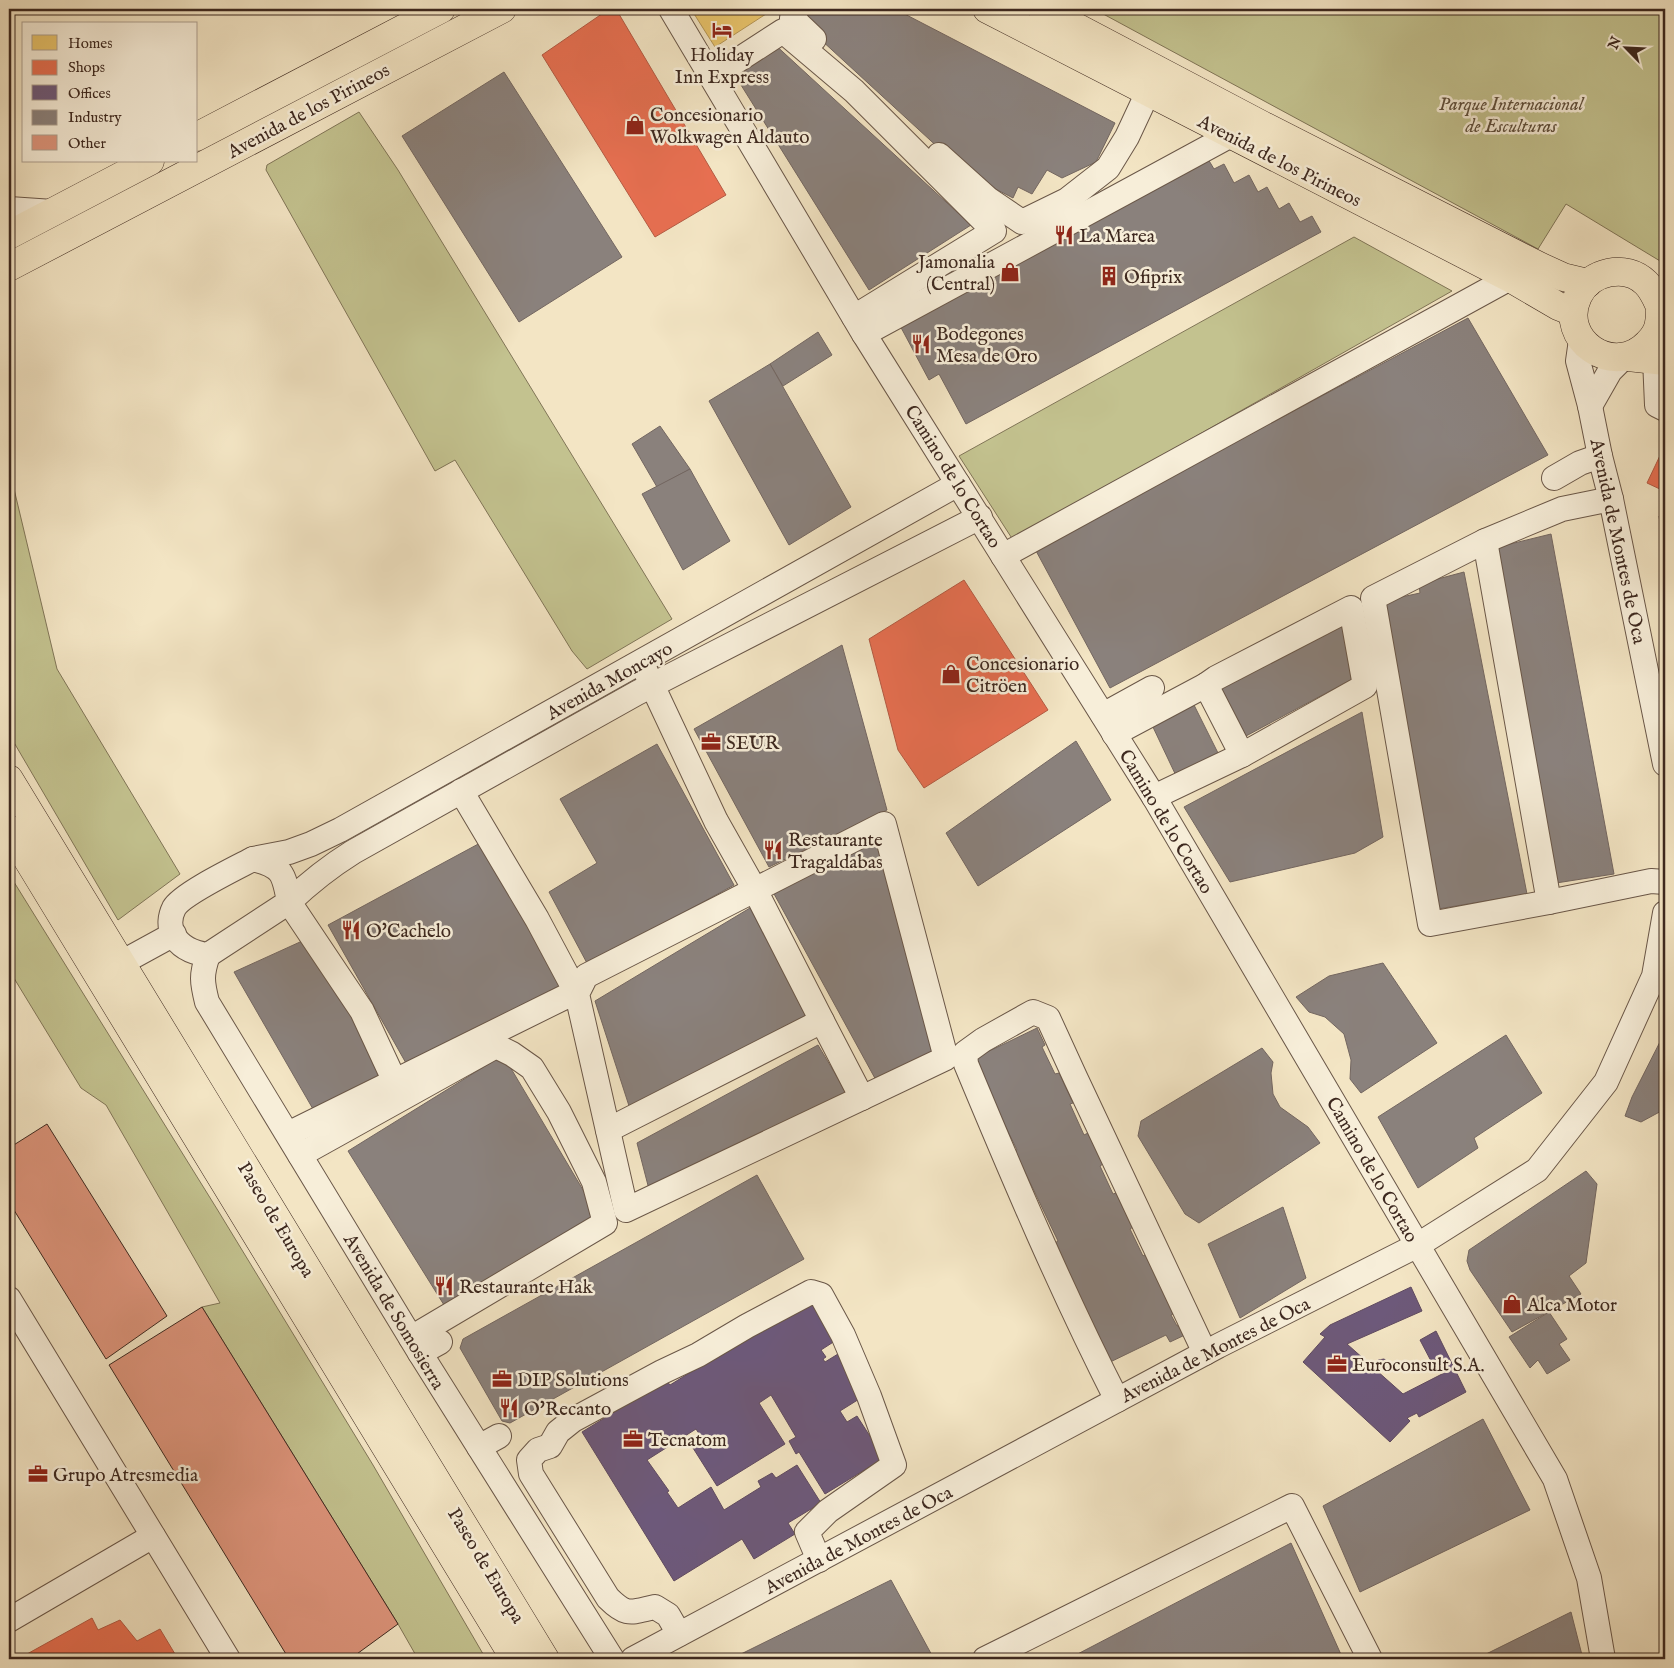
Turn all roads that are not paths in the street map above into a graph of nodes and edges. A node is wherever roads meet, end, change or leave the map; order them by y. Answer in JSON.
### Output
{"nodes":[{"id":1,"x":440,"y":9,"type":"edge"},
{"id":2,"x":502,"y":9,"type":"edge"},
{"id":3,"x":671,"y":9,"type":"edge"},
{"id":4,"x":797,"y":9,"type":"edge"},
{"id":5,"x":987,"y":9,"type":"edge"},
{"id":6,"x":1042,"y":9,"type":"edge"},
{"id":7,"x":712,"y":77,"type":"junction"},
{"id":8,"x":1148,"y":92,"type":"junction"},
{"id":9,"x":1231,"y":135,"type":"junction"},
{"id":10,"x":198,"y":136,"type":"edge"},
{"id":11,"x":148,"y":162,"type":"edge"},
{"id":12,"x":9,"y":209,"type":"edge"},
{"id":13,"x":53,"y":212,"type":"junction"},
{"id":14,"x":9,"y":235,"type":"edge"},
{"id":15,"x":9,"y":267,"type":"edge"},
{"id":16,"x":1510,"y":278,"type":"junction"},
{"id":17,"x":1588,"y":282,"type":"junction"},
{"id":18,"x":1574,"y":312,"type":"junction"},
{"id":19,"x":1662,"y":312,"type":"edge"},
{"id":20,"x":859,"y":325,"type":"junction"},
{"id":21,"x":1581,"y":340,"type":"junction"},
{"id":22,"x":1625,"y":357,"type":"junction"},
{"id":23,"x":1660,"y":360,"type":"edge"},
{"id":24,"x":1590,"y":406,"type":"junction"},
{"id":25,"x":1665,"y":409,"type":"edge"},
{"id":26,"x":1600,"y":456,"type":"junction"},
{"id":27,"x":1554,"y":478,"type":"dead end"},
{"id":28,"x":958,"y":484,"type":"junction"},
{"id":29,"x":1611,"y":499,"type":"junction"},
{"id":30,"x":980,"y":518,"type":"junction"},
{"id":31,"x":1486,"y":541,"type":"junction"},
{"id":32,"x":1004,"y":556,"type":"junction"},
{"id":33,"x":641,"y":662,"type":"junction"},
{"id":34,"x":1206,"y":685,"type":"junction"},
{"id":35,"x":653,"y":686,"type":"junction"},
{"id":36,"x":1152,"y":688,"type":"dead end"},
{"id":37,"x":1109,"y":724,"type":"junction"},
{"id":38,"x":1242,"y":755,"type":"junction"},
{"id":39,"x":1665,"y":764,"type":"edge"},
{"id":40,"x":9,"y":779,"type":"edge"},
{"id":41,"x":461,"y":791,"type":"junction"},
{"id":42,"x":1154,"y":797,"type":"junction"},
{"id":43,"x":9,"y":829,"type":"edge"},
{"id":44,"x":253,"y":859,"type":"junction"},
{"id":45,"x":1665,"y":882,"type":"edge"},
{"id":46,"x":755,"y":890,"type":"junction"},
{"id":47,"x":289,"y":902,"type":"junction"},
{"id":48,"x":1549,"y":902,"type":"junction"},
{"id":49,"x":1665,"y":913,"type":"edge"},
{"id":50,"x":174,"y":934,"type":"junction"},
{"id":51,"x":208,"y":955,"type":"junction"},
{"id":52,"x":121,"y":963,"type":"junction"},
{"id":53,"x":577,"y":994,"type":"junction"},
{"id":54,"x":822,"y":1021,"type":"junction"},
{"id":55,"x":395,"y":1082,"type":"junction"},
{"id":56,"x":862,"y":1098,"type":"junction"},
{"id":57,"x":608,"y":1130,"type":"junction"},
{"id":58,"x":288,"y":1134,"type":"junction"},
{"id":59,"x":300,"y":1155,"type":"junction"},
{"id":60,"x":1418,"y":1246,"type":"junction"},
{"id":61,"x":9,"y":1298,"type":"edge"},
{"id":62,"x":424,"y":1344,"type":"junction"},
{"id":63,"x":1205,"y":1353,"type":"junction"},
{"id":64,"x":1117,"y":1400,"type":"junction"},
{"id":65,"x":153,"y":1536,"type":"junction"},
{"id":66,"x":818,"y":1560,"type":"junction"},
{"id":67,"x":9,"y":1620,"type":"edge"},
{"id":68,"x":680,"y":1634,"type":"junction"},
{"id":69,"x":228,"y":1659,"type":"edge"},
{"id":70,"x":515,"y":1659,"type":"edge"},
{"id":71,"x":545,"y":1659,"type":"edge"},
{"id":72,"x":612,"y":1659,"type":"edge"},
{"id":73,"x":633,"y":1659,"type":"edge"},
{"id":74,"x":985,"y":1659,"type":"edge"},
{"id":75,"x":1370,"y":1659,"type":"edge"},
{"id":76,"x":1604,"y":1659,"type":"edge"}],
"edges":[{"from":1,"to":10,"type":"main road","name":"Avenida de los Pirineos"},
{"from":2,"to":15,"type":"main road","name":"Avenida de los Pirineos"},
{"from":3,"to":7,"type":"street","name":"Camino de lo Cortao"},
{"from":4,"to":8,"type":"street"},
{"from":5,"to":8,"type":"main road","name":"Avenida de los Pirineos"},
{"from":6,"to":17,"type":"main road","name":"Avenida de los Pirineos"},
{"from":7,"to":20,"type":"street","name":"Camino de lo Cortao"},
{"from":7,"to":20,"type":"street"},
{"from":8,"to":9,"type":"main road","name":"Avenida de los Pirineos"},
{"from":9,"to":16,"type":"main road","name":"Avenida de los Pirineos"},
{"from":9,"to":20,"type":"street"},
{"from":11,"to":13,"type":"main road"},
{"from":12,"to":13,"type":"street"},
{"from":13,"to":14,"type":"main road"},
{"from":16,"to":18,"type":"main road","name":"Avenida de los Pirineos"},
{"from":16,"to":32,"type":"street"},
{"from":17,"to":18,"type":"main road"},
{"from":17,"to":19,"type":"main road"},
{"from":18,"to":21,"type":"main road"},
{"from":19,"to":22,"type":"main road"},
{"from":20,"to":28,"type":"street","name":"Camino de lo Cortao"},
{"from":21,"to":22,"type":"main road"},
{"from":21,"to":24,"type":"street","name":"Avenida de Montes de Oca"},
{"from":22,"to":23,"type":"main road"},
{"from":22,"to":24,"type":"street"},
{"from":23,"to":25,"type":"street"},
{"from":24,"to":26,"type":"street","name":"Avenida de Montes de Oca"},
{"from":26,"to":27,"type":"street"},
{"from":26,"to":29,"type":"street","name":"Avenida de Montes de Oca"},
{"from":28,"to":30,"type":"street","name":"Camino de lo Cortao"},
{"from":28,"to":33,"type":"street","name":"Avenida Moncayo"},
{"from":29,"to":31,"type":"street"},
{"from":29,"to":39,"type":"street","name":"Avenida de Montes de Oca"},
{"from":30,"to":32,"type":"street","name":"Camino de lo Cortao"},
{"from":30,"to":35,"type":"street","name":"Avenida Moncayo"},
{"from":31,"to":48,"type":"street"},
{"from":31,"to":48,"type":"street"},
{"from":32,"to":37,"type":"street","name":"Camino de lo Cortao"},
{"from":33,"to":35,"type":"street"},
{"from":33,"to":44,"type":"street","name":"Avenida Moncayo"},
{"from":34,"to":37,"type":"street"},
{"from":34,"to":38,"type":"street"},
{"from":34,"to":38,"type":"street"},
{"from":35,"to":41,"type":"street","name":"Avenida Moncayo"},
{"from":35,"to":46,"type":"street"},
{"from":36,"to":37,"type":"street"},
{"from":37,"to":42,"type":"street","name":"Camino de lo Cortao"},
{"from":38,"to":42,"type":"street"},
{"from":40,"to":52,"type":"main road","name":"Paseo de Europa"},
{"from":41,"to":47,"type":"street","name":"Avenida Moncayo"},
{"from":41,"to":53,"type":"street"},
{"from":42,"to":60,"type":"street","name":"Camino de lo Cortao"},
{"from":43,"to":70,"type":"main road","name":"Paseo de Europa"},
{"from":44,"to":47,"type":"street"},
{"from":44,"to":50,"type":"street","name":"Avenida Moncayo"},
{"from":45,"to":48,"type":"street"},
{"from":46,"to":53,"type":"street"},
{"from":46,"to":54,"type":"street"},
{"from":46,"to":56,"type":"street"},
{"from":47,"to":51,"type":"street","name":"Avenida Moncayo"},
{"from":47,"to":55,"type":"street"},
{"from":49,"to":60,"type":"street","name":"Avenida de Montes de Oca"},
{"from":50,"to":51,"type":"street"},
{"from":50,"to":52,"type":"street"},
{"from":51,"to":58,"type":"street","name":"Avenida de Somosierra"},
{"from":52,"to":71,"type":"main road","name":"Paseo de Europa"},
{"from":53,"to":55,"type":"street"},
{"from":53,"to":57,"type":"street"},
{"from":54,"to":56,"type":"street"},
{"from":54,"to":57,"type":"street"},
{"from":55,"to":58,"type":"street"},
{"from":56,"to":57,"type":"street"},
{"from":58,"to":59,"type":"street","name":"Avenida de Somosierra"},
{"from":59,"to":62,"type":"street","name":"Avenida de Somosierra"},
{"from":59,"to":62,"type":"street"},
{"from":60,"to":63,"type":"street","name":"Avenida de Montes de Oca"},
{"from":60,"to":76,"type":"street","name":"Camino de lo Cortao"},
{"from":61,"to":65,"type":"street"},
{"from":62,"to":72,"type":"street","name":"Avenida de Somosierra"},
{"from":63,"to":64,"type":"street","name":"Avenida de Montes de Oca"},
{"from":63,"to":64,"type":"street"},
{"from":64,"to":66,"type":"street","name":"Avenida de Montes de Oca"},
{"from":65,"to":67,"type":"street"},
{"from":65,"to":69,"type":"street"},
{"from":66,"to":68,"type":"street","name":"Avenida de Montes de Oca"},
{"from":66,"to":68,"type":"street"},
{"from":68,"to":73,"type":"street","name":"Avenida de Montes de Oca"},
{"from":74,"to":75,"type":"street"}]}
